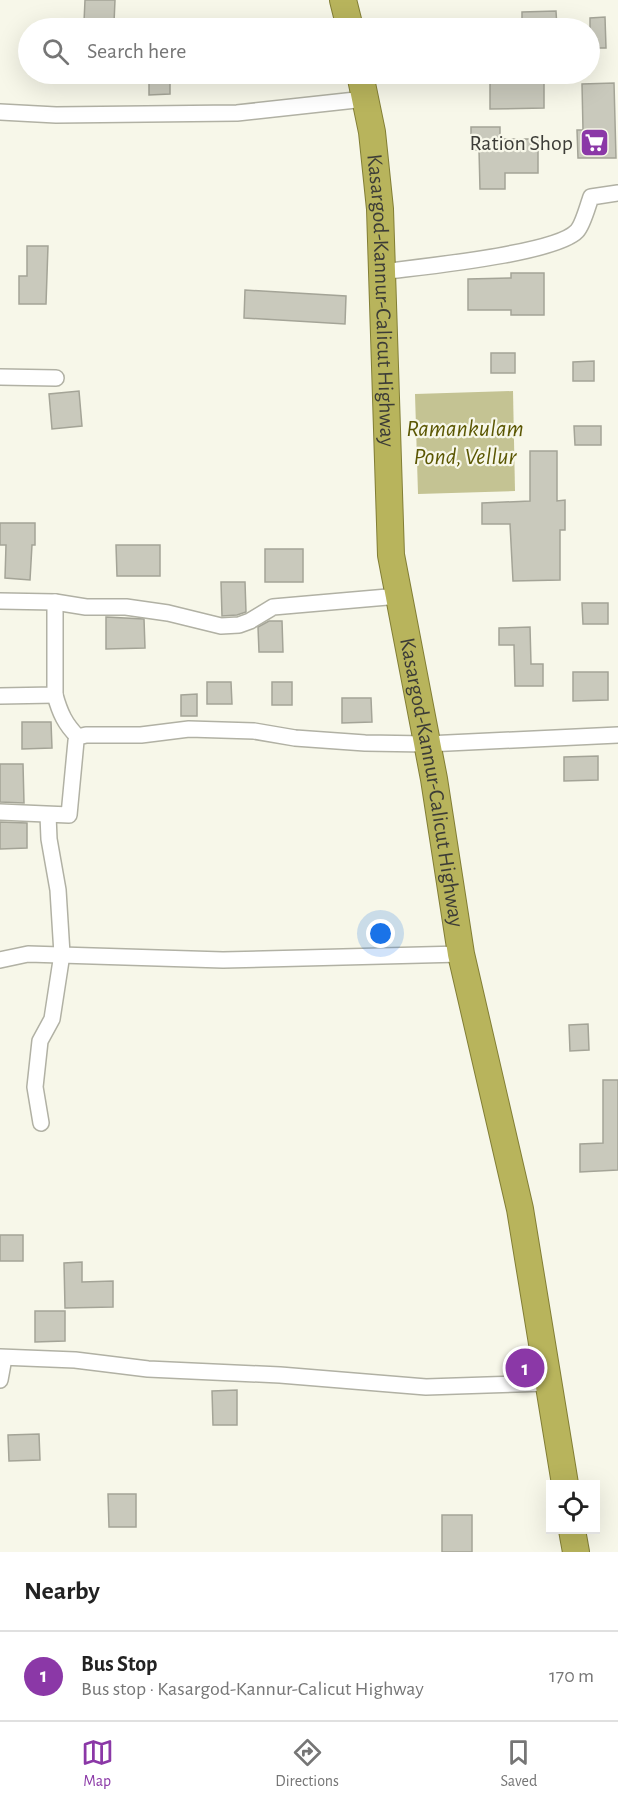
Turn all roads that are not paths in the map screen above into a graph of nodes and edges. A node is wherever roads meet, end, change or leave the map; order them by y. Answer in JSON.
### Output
{"nodes":[{"id":1,"x":343,"y":0,"type":"edge"},
{"id":2,"x":348,"y":18,"type":"edge"},
{"id":3,"x":362,"y":84,"type":"edge"},
{"id":4,"x":365,"y":99,"type":"junction"},
{"id":5,"x":0,"y":112,"type":"edge"},
{"id":6,"x":618,"y":193,"type":"edge"},
{"id":7,"x":382,"y":272,"type":"junction"},
{"id":8,"x":0,"y":377,"type":"edge"},
{"id":9,"x":56,"y":378,"type":"dead end"},
{"id":10,"x":399,"y":596,"type":"junction"},
{"id":11,"x":0,"y":602,"type":"edge"},
{"id":12,"x":55,"y":602,"type":"junction"},
{"id":13,"x":55,"y":695,"type":"junction"},
{"id":14,"x":0,"y":696,"type":"edge"},
{"id":15,"x":618,"y":735,"type":"edge"},
{"id":16,"x":78,"y":737,"type":"junction"},
{"id":17,"x":427,"y":744,"type":"junction"},
{"id":18,"x":0,"y":812,"type":"edge"},
{"id":19,"x":48,"y":815,"type":"junction"},
{"id":20,"x":62,"y":954,"type":"junction"},
{"id":21,"x":461,"y":954,"type":"junction"},
{"id":22,"x":0,"y":960,"type":"edge"},
{"id":23,"x":41,"y":1123,"type":"dead end"},
{"id":24,"x":2,"y":1357,"type":"edge"},
{"id":25,"x":0,"y":1380,"type":"edge"},
{"id":26,"x":548,"y":1383,"type":"junction"},
{"id":27,"x":564,"y":1480,"type":"edge"},
{"id":28,"x":573,"y":1534,"type":"edge"},
{"id":29,"x":576,"y":1552,"type":"edge"}],
"edges":[{"from":1,"to":2,"type":"highway"},
{"from":3,"to":4,"type":"highway","name":"Kasargod-Kannur-Calicut Highway"},
{"from":4,"to":5,"type":"street"},
{"from":4,"to":7,"type":"highway","name":"Kasargod-Kannur-Calicut Highway"},
{"from":6,"to":7,"type":"street"},
{"from":7,"to":10,"type":"highway","name":"Kasargod-Kannur-Calicut Highway"},
{"from":8,"to":9,"type":"street"},
{"from":10,"to":12,"type":"street"},
{"from":10,"to":17,"type":"highway","name":"Kasargod-Kannur-Calicut Highway"},
{"from":11,"to":12,"type":"street"},
{"from":12,"to":13,"type":"street"},
{"from":13,"to":14,"type":"street"},
{"from":13,"to":16,"type":"street"},
{"from":15,"to":17,"type":"street"},
{"from":16,"to":17,"type":"street"},
{"from":16,"to":19,"type":"street"},
{"from":17,"to":21,"type":"highway","name":"Kasargod-Kannur-Calicut Highway"},
{"from":18,"to":19,"type":"street"},
{"from":19,"to":20,"type":"street"},
{"from":20,"to":21,"type":"street"},
{"from":20,"to":22,"type":"street"},
{"from":20,"to":23,"type":"street"},
{"from":21,"to":26,"type":"highway","name":"Kasargod-Kannur-Calicut Highway"},
{"from":24,"to":25,"type":"street"},
{"from":24,"to":26,"type":"street"},
{"from":26,"to":27,"type":"highway","name":"Kasargod-Kannur-Calicut Highway"},
{"from":28,"to":29,"type":"highway"}]}
